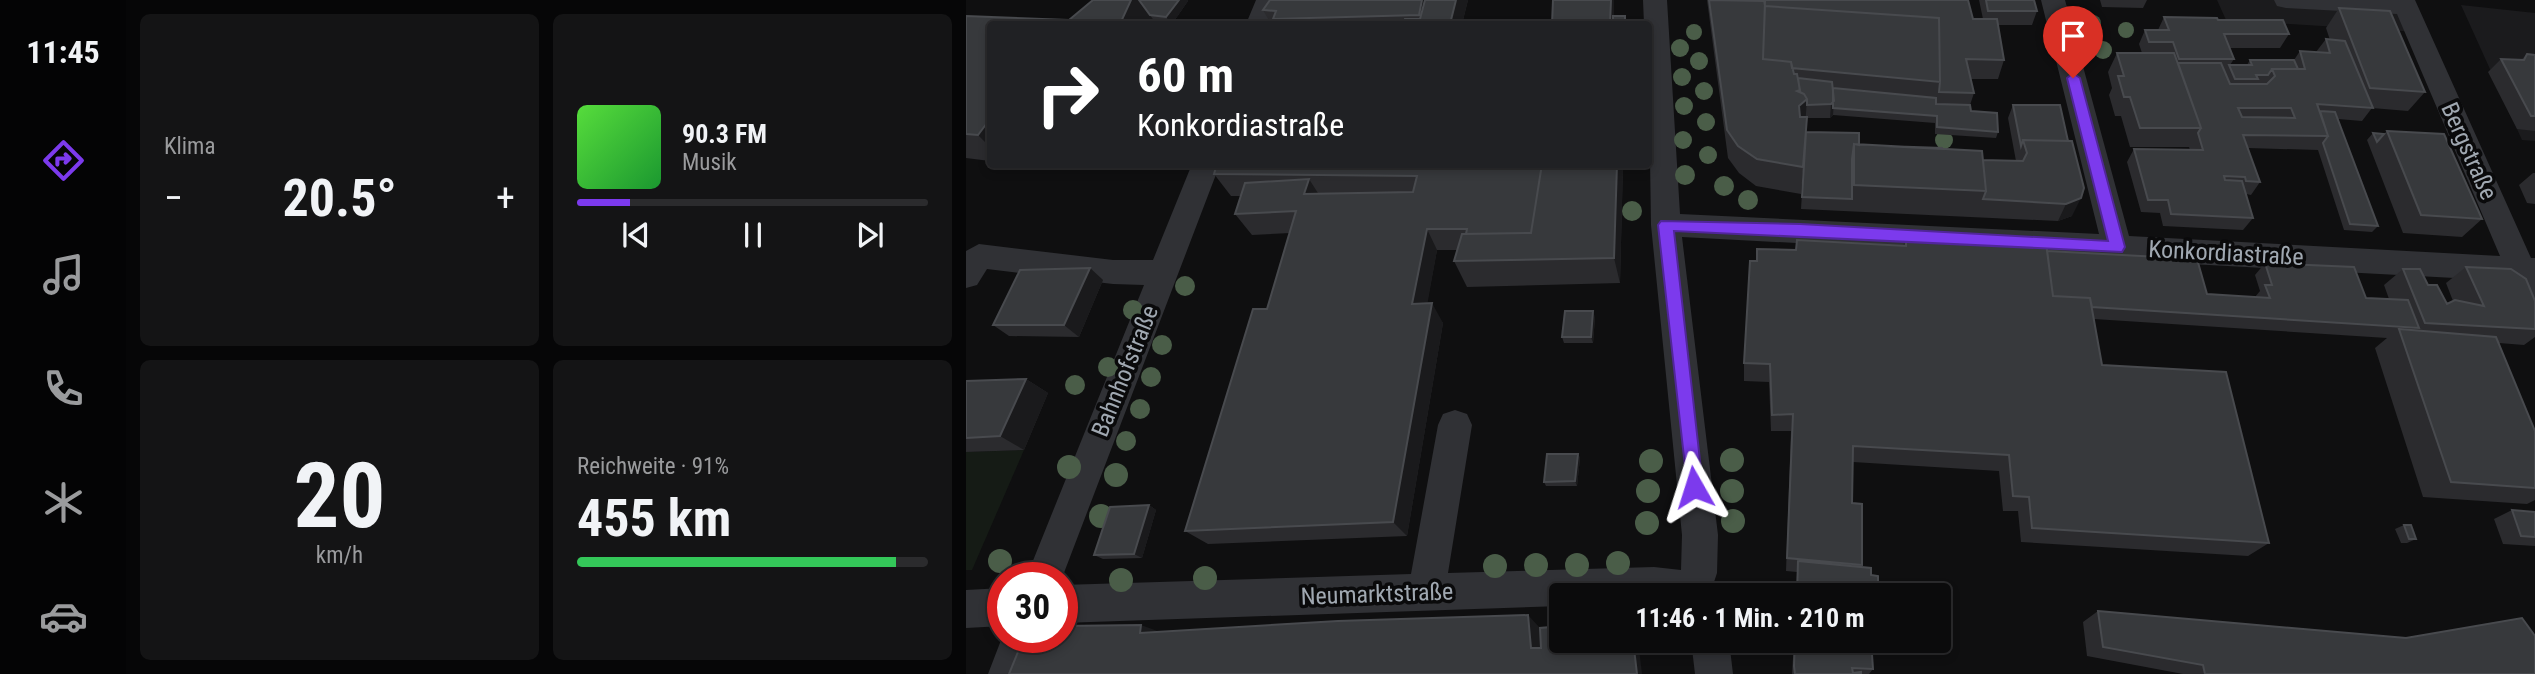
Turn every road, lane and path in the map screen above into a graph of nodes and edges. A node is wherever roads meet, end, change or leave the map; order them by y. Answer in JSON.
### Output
{"nodes":[{"id":1,"x":1268,"y":0,"type":"edge"},
{"id":2,"x":1655,"y":0,"type":"edge"},
{"id":3,"x":2053,"y":0,"type":"edge"},
{"id":4,"x":2286,"y":0,"type":"edge"},
{"id":5,"x":2404,"y":3,"type":"edge"},
{"id":6,"x":1259,"y":21,"type":"edge"},
{"id":7,"x":1204,"y":168,"type":"edge"},
{"id":8,"x":1666,"y":225,"type":"junction"},
{"id":9,"x":2117,"y":247,"type":"junction"},
{"id":10,"x":2528,"y":270,"type":"edge"},
{"id":11,"x":1164,"y":273,"type":"junction"},
{"id":12,"x":966,"y":276,"type":"edge"},
{"id":13,"x":2535,"y":301,"type":"edge"},
{"id":14,"x":1455,"y":425,"type":"dead end"},
{"id":15,"x":1050,"y":562,"type":"edge"},
{"id":16,"x":1696,"y":583,"type":"edge"},
{"id":17,"x":1549,"y":588,"type":"edge"},
{"id":18,"x":1426,"y":592,"type":"junction"},
{"id":19,"x":1078,"y":603,"type":"edge"},
{"id":20,"x":987,"y":608,"type":"edge"},
{"id":21,"x":966,"y":609,"type":"edge"},
{"id":22,"x":1015,"y":653,"type":"edge"},
{"id":23,"x":1712,"y":653,"type":"edge"},
{"id":24,"x":1007,"y":674,"type":"edge"},
{"id":25,"x":1714,"y":674,"type":"edge"}],
"edges":[{"from":1,"to":6,"type":"street"},
{"from":2,"to":8,"type":"street"},
{"from":3,"to":9,"type":"street"},
{"from":4,"to":5,"type":"street"},
{"from":5,"to":10,"type":"street","name":"Bergstraße"},
{"from":7,"to":11,"type":"street","name":"Bahnhofstraße"},
{"from":8,"to":9,"type":"street","name":"Konkordiastraße"},
{"from":8,"to":16,"type":"street"},
{"from":9,"to":10,"type":"street","name":"Konkordiastraße"},
{"from":10,"to":13,"type":"street","name":"Bergstraße"},
{"from":11,"to":12,"type":"street"},
{"from":11,"to":15,"type":"street","name":"Bahnhofstraße"},
{"from":14,"to":18,"type":"street"},
{"from":17,"to":18,"type":"street","name":"Neumarktstraße"},
{"from":18,"to":19,"type":"street","name":"Neumarktstraße"},
{"from":20,"to":21,"type":"street"},
{"from":22,"to":24,"type":"street"},
{"from":23,"to":25,"type":"street"}]}
